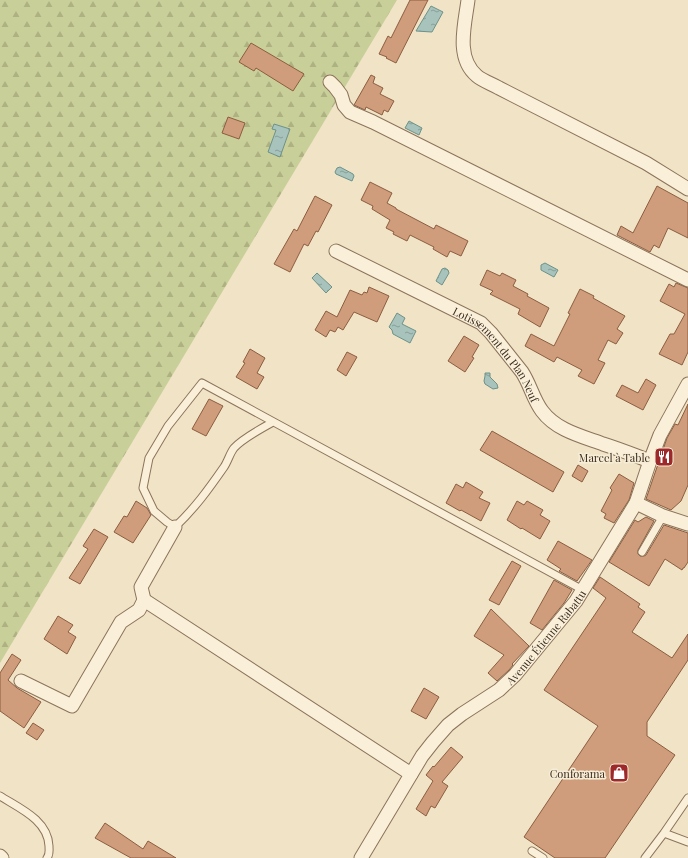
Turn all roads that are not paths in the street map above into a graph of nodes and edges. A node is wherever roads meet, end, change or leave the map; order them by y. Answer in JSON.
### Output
{"nodes":[{"id":1,"x":468,"y":0,"type":"edge"},
{"id":2,"x":330,"y":82,"type":"dead end"},
{"id":3,"x":688,"y":189,"type":"edge"},
{"id":4,"x":336,"y":251,"type":"dead end"},
{"id":5,"x":688,"y":280,"type":"edge"},
{"id":6,"x":688,"y":384,"type":"edge"},
{"id":7,"x":273,"y":422,"type":"junction"},
{"id":8,"x":650,"y":461,"type":"junction"},
{"id":9,"x":636,"y":503,"type":"junction"},
{"id":10,"x":662,"y":516,"type":"junction"},
{"id":11,"x":688,"y":524,"type":"edge"},
{"id":12,"x":175,"y":527,"type":"junction"},
{"id":13,"x":642,"y":552,"type":"dead end"},
{"id":14,"x":583,"y":590,"type":"junction"},
{"id":15,"x":144,"y":600,"type":"junction"},
{"id":16,"x":21,"y":681,"type":"dead end"},
{"id":17,"x":411,"y":774,"type":"junction"},
{"id":18,"x":0,"y":796,"type":"edge"},
{"id":19,"x":688,"y":798,"type":"edge"},
{"id":20,"x":664,"y":833,"type":"junction"},
{"id":21,"x":688,"y":842,"type":"edge"},
{"id":22,"x":532,"y":851,"type":"dead end"},
{"id":23,"x":47,"y":858,"type":"edge"},
{"id":24,"x":361,"y":858,"type":"edge"},
{"id":25,"x":543,"y":858,"type":"edge"},
{"id":26,"x":646,"y":858,"type":"edge"}],
"edges":[{"from":1,"to":3,"type":"street"},
{"from":2,"to":5,"type":"street"},
{"from":4,"to":8,"type":"street","name":"Lotissement du Plan Neuf"},
{"from":6,"to":8,"type":"street","name":"Avenue Étienne Rabattu"},
{"from":7,"to":12,"type":"lane"},
{"from":7,"to":12,"type":"lane"},
{"from":7,"to":14,"type":"lane"},
{"from":8,"to":9,"type":"street","name":"Avenue Étienne Rabattu"},
{"from":9,"to":10,"type":"street"},
{"from":9,"to":14,"type":"street","name":"Avenue Étienne Rabattu"},
{"from":10,"to":11,"type":"street"},
{"from":10,"to":13,"type":"lane"},
{"from":12,"to":15,"type":"street"},
{"from":14,"to":17,"type":"street","name":"Avenue Étienne Rabattu"},
{"from":15,"to":16,"type":"street"},
{"from":15,"to":17,"type":"street"},
{"from":17,"to":24,"type":"street","name":"Avenue Étienne Rabattu"},
{"from":18,"to":23,"type":"lane"},
{"from":19,"to":20,"type":"lane"},
{"from":20,"to":21,"type":"lane"},
{"from":20,"to":26,"type":"lane"},
{"from":22,"to":25,"type":"lane"}]}
